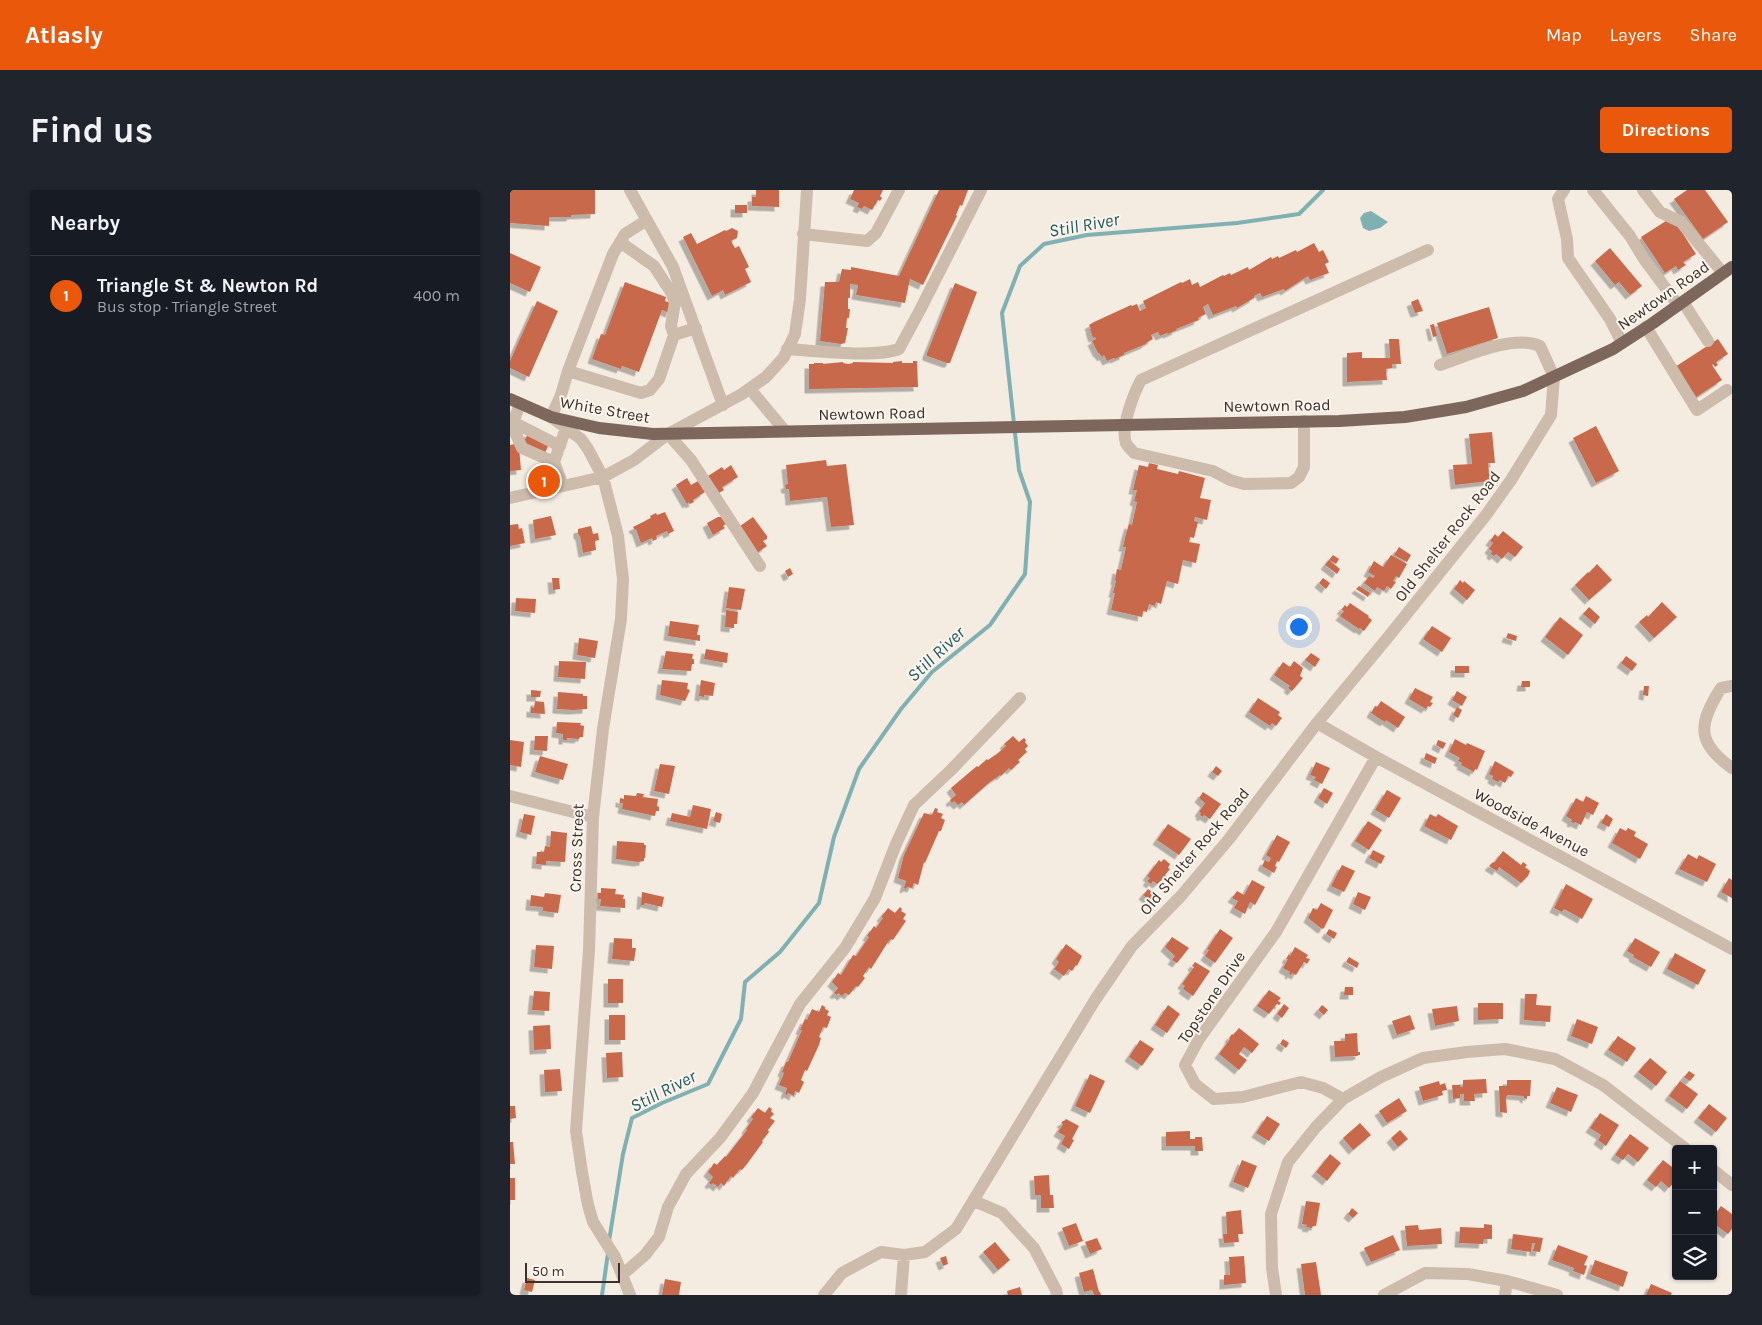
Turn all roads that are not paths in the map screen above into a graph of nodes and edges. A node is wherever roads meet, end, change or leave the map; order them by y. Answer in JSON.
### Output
{"nodes":[{"id":1,"x":630,"y":190,"type":"edge"},
{"id":2,"x":807,"y":190,"type":"edge"},
{"id":3,"x":899,"y":190,"type":"edge"},
{"id":4,"x":981,"y":190,"type":"edge"},
{"id":5,"x":1564,"y":190,"type":"edge"},
{"id":6,"x":1593,"y":190,"type":"edge"},
{"id":7,"x":1643,"y":190,"type":"edge"},
{"id":8,"x":647,"y":220,"type":"junction"},
{"id":9,"x":803,"y":234,"type":"junction"},
{"id":10,"x":620,"y":242,"type":"junction"},
{"id":11,"x":1428,"y":250,"type":"dead end"},
{"id":12,"x":1727,"y":270,"type":"edge"},
{"id":13,"x":1680,"y":303,"type":"junction"},
{"id":14,"x":1646,"y":327,"type":"junction"},
{"id":15,"x":696,"y":328,"type":"junction"},
{"id":16,"x":674,"y":335,"type":"junction"},
{"id":17,"x":1708,"y":341,"type":"dead end"},
{"id":18,"x":1622,"y":343,"type":"junction"},
{"id":19,"x":788,"y":349,"type":"junction"},
{"id":20,"x":1440,"y":365,"type":"dead end"},
{"id":21,"x":568,"y":371,"type":"junction"},
{"id":22,"x":1554,"y":377,"type":"junction"},
{"id":23,"x":750,"y":389,"type":"junction"},
{"id":24,"x":1727,"y":390,"type":"dead end"},
{"id":25,"x":515,"y":402,"type":"edge"},
{"id":26,"x":723,"y":404,"type":"junction"},
{"id":27,"x":551,"y":417,"type":"junction"},
{"id":28,"x":1304,"y":421,"type":"junction"},
{"id":29,"x":513,"y":422,"type":"junction"},
{"id":30,"x":1126,"y":424,"type":"junction"},
{"id":31,"x":566,"y":428,"type":"junction"},
{"id":32,"x":786,"y":431,"type":"junction"},
{"id":33,"x":668,"y":434,"type":"junction"},
{"id":34,"x":560,"y":446,"type":"junction"},
{"id":35,"x":554,"y":462,"type":"junction"},
{"id":36,"x":603,"y":477,"type":"junction"},
{"id":37,"x":563,"y":486,"type":"junction"},
{"id":38,"x":510,"y":498,"type":"edge"},
{"id":39,"x":760,"y":566,"type":"dead end"},
{"id":40,"x":1732,"y":686,"type":"edge"},
{"id":41,"x":1020,"y":698,"type":"dead end"},
{"id":42,"x":1317,"y":723,"type":"junction"},
{"id":43,"x":1376,"y":757,"type":"junction"},
{"id":44,"x":1732,"y":768,"type":"edge"},
{"id":45,"x":510,"y":796,"type":"edge"},
{"id":46,"x":592,"y":817,"type":"junction"},
{"id":47,"x":1732,"y":949,"type":"edge"},
{"id":48,"x":1343,"y":1099,"type":"junction"},
{"id":49,"x":1681,"y":1145,"type":"edge"},
{"id":50,"x":1717,"y":1173,"type":"edge"},
{"id":51,"x":1732,"y":1185,"type":"edge"},
{"id":52,"x":974,"y":1201,"type":"junction"},
{"id":53,"x":904,"y":1255,"type":"junction"},
{"id":54,"x":622,"y":1275,"type":"junction"},
{"id":55,"x":1507,"y":1281,"type":"junction"},
{"id":56,"x":630,"y":1295,"type":"edge"},
{"id":57,"x":824,"y":1295,"type":"edge"},
{"id":58,"x":901,"y":1295,"type":"edge"},
{"id":59,"x":1057,"y":1295,"type":"edge"},
{"id":60,"x":1276,"y":1295,"type":"edge"},
{"id":61,"x":1384,"y":1295,"type":"edge"},
{"id":62,"x":1505,"y":1295,"type":"edge"},
{"id":63,"x":1557,"y":1295,"type":"edge"}],
"edges":[{"from":1,"to":8,"type":"street"},
{"from":2,"to":9,"type":"street"},
{"from":3,"to":9,"type":"street"},
{"from":4,"to":19,"type":"street"},
{"from":5,"to":18,"type":"street"},
{"from":6,"to":13,"type":"street"},
{"from":7,"to":12,"type":"street"},
{"from":8,"to":10,"type":"street"},
{"from":8,"to":15,"type":"street"},
{"from":9,"to":19,"type":"street"},
{"from":10,"to":16,"type":"street"},
{"from":10,"to":21,"type":"street"},
{"from":11,"to":30,"type":"street"},
{"from":12,"to":13,"type":"main road","name":"Newtown Road"},
{"from":13,"to":14,"type":"main road","name":"Newtown Road"},
{"from":13,"to":17,"type":"street"},
{"from":14,"to":18,"type":"main road","name":"Newtown Road"},
{"from":14,"to":24,"type":"street"},
{"from":15,"to":16,"type":"street"},
{"from":15,"to":26,"type":"street"},
{"from":16,"to":21,"type":"street"},
{"from":18,"to":22,"type":"main road","name":"Newtown Road"},
{"from":19,"to":23,"type":"street"},
{"from":20,"to":22,"type":"street"},
{"from":21,"to":27,"type":"street"},
{"from":22,"to":28,"type":"main road","name":"Newtown Road"},
{"from":22,"to":42,"type":"street","name":"Old Shelter Rock Road"},
{"from":23,"to":26,"type":"street"},
{"from":23,"to":32,"type":"street"},
{"from":25,"to":27,"type":"main road","name":"White Street"},
{"from":25,"to":29,"type":"street"},
{"from":26,"to":33,"type":"street"},
{"from":27,"to":31,"type":"street","name":"Cross Street"},
{"from":27,"to":33,"type":"main road","name":"White Street"},
{"from":28,"to":30,"type":"main road","name":"Newtown Road"},
{"from":28,"to":30,"type":"street"},
{"from":29,"to":34,"type":"street"},
{"from":29,"to":35,"type":"street"},
{"from":30,"to":32,"type":"main road","name":"Newtown Road"},
{"from":31,"to":34,"type":"street"},
{"from":31,"to":36,"type":"street","name":"Cross Street"},
{"from":32,"to":33,"type":"main road","name":"Newtown Road"},
{"from":33,"to":36,"type":"street"},
{"from":33,"to":39,"type":"street"},
{"from":34,"to":35,"type":"street"},
{"from":35,"to":37,"type":"street"},
{"from":36,"to":37,"type":"street"},
{"from":36,"to":46,"type":"street","name":"Cross Street"},
{"from":37,"to":38,"type":"street"},
{"from":40,"to":44,"type":"street"},
{"from":41,"to":54,"type":"street"},
{"from":42,"to":43,"type":"street","name":"Woodside Avenue"},
{"from":42,"to":52,"type":"street","name":"Old Shelter Rock Road"},
{"from":43,"to":47,"type":"street","name":"Woodside Avenue"},
{"from":43,"to":48,"type":"street","name":"Topstone Drive"},
{"from":45,"to":46,"type":"street"},
{"from":46,"to":54,"type":"street","name":"Cross Street"},
{"from":48,"to":49,"type":"street"},
{"from":48,"to":60,"type":"street"},
{"from":50,"to":51,"type":"street"},
{"from":52,"to":53,"type":"street","name":"Old Shelter Rock Road"},
{"from":52,"to":59,"type":"street"},
{"from":53,"to":57,"type":"street","name":"Old Shelter Rock Road"},
{"from":53,"to":58,"type":"street"},
{"from":54,"to":56,"type":"street","name":"Cross Street"},
{"from":55,"to":61,"type":"street"},
{"from":55,"to":62,"type":"street"},
{"from":55,"to":63,"type":"street"}]}
